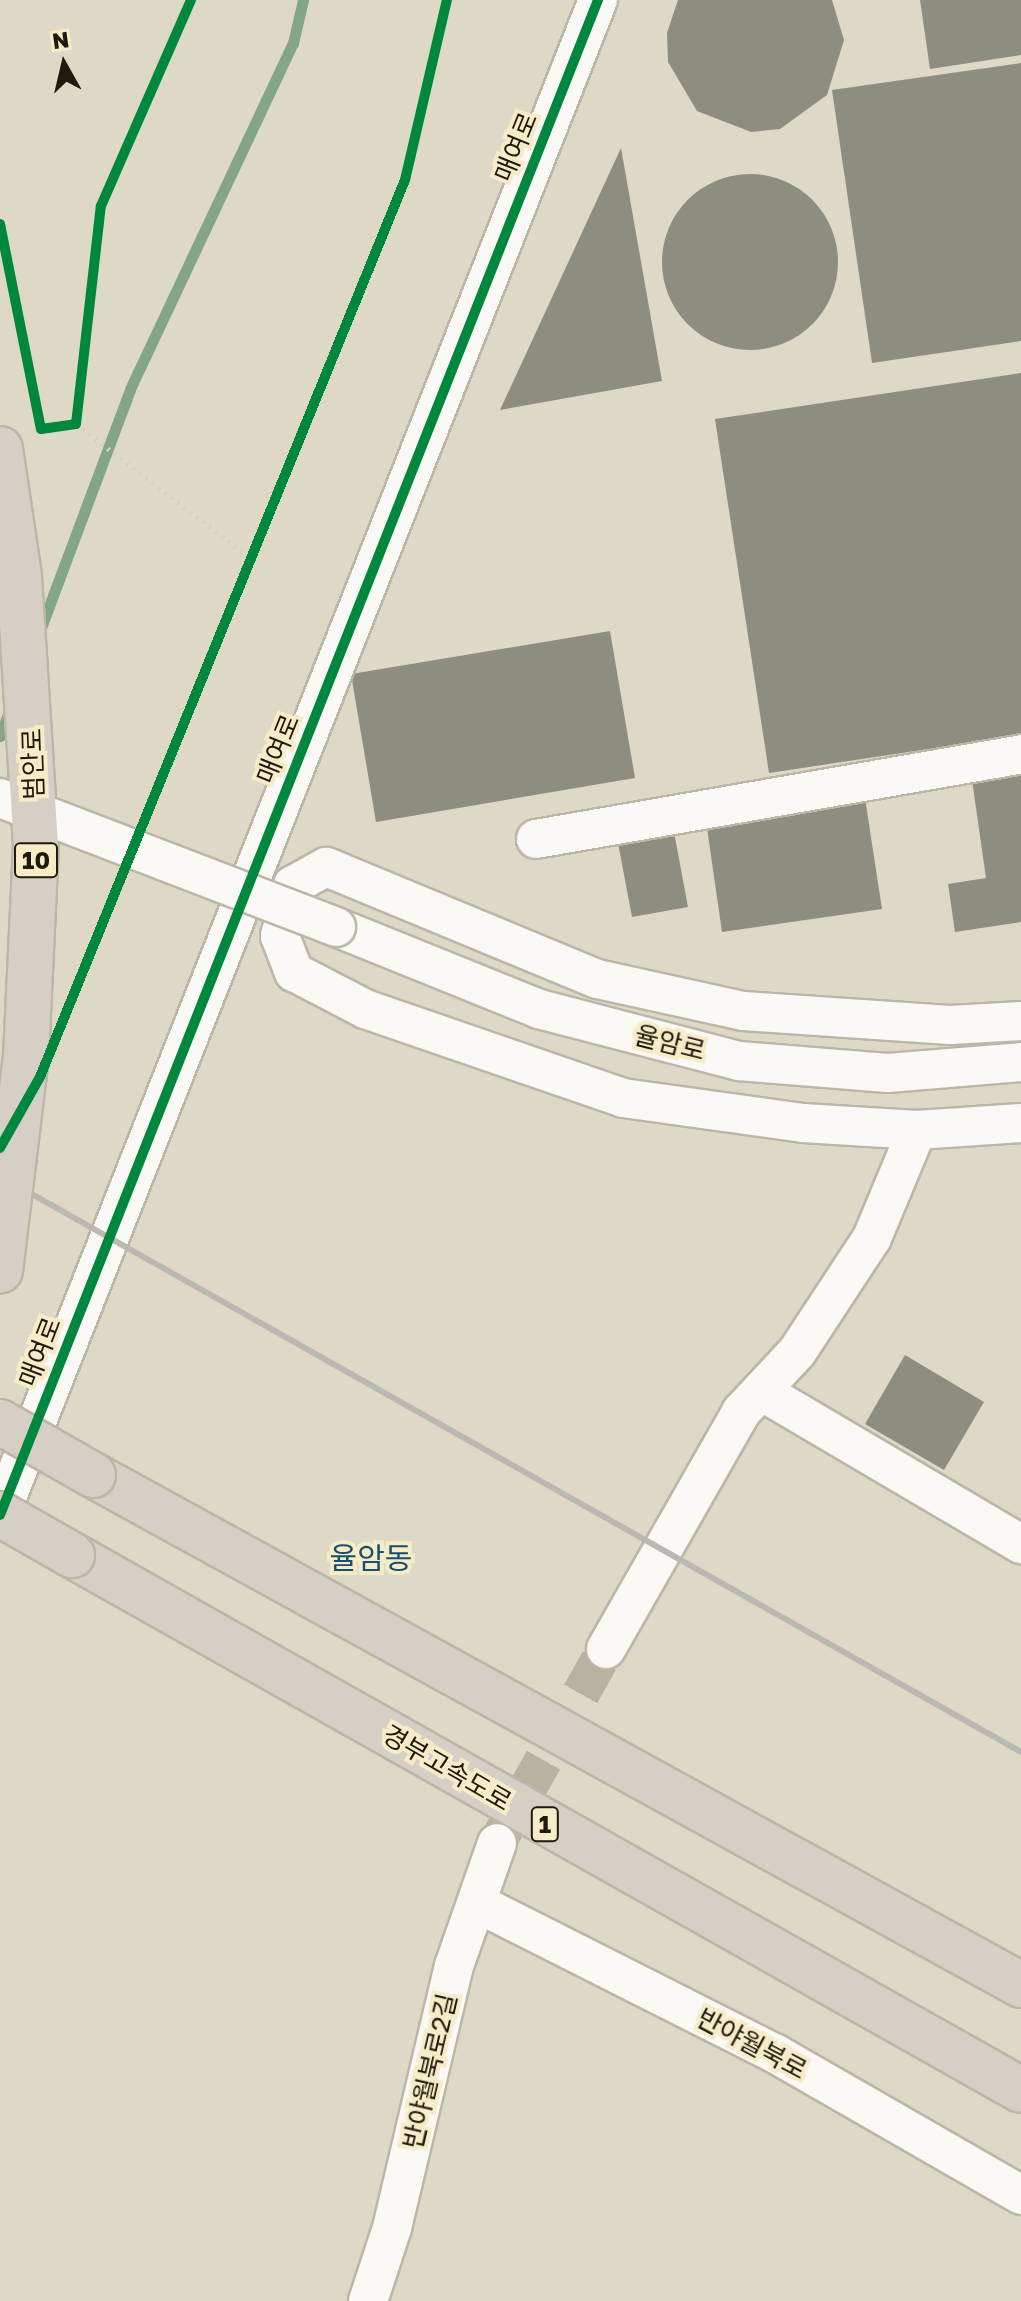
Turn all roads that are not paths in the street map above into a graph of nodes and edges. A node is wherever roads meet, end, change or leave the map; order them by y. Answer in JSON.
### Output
{"nodes":[{"id":1,"x":598,"y":0,"type":"edge"},
{"id":2,"x":0,"y":449,"type":"edge"},
{"id":3,"x":1021,"y":754,"type":"edge"},
{"id":4,"x":0,"y":798,"type":"edge"},
{"id":5,"x":536,"y":839,"type":"dead end"},
{"id":6,"x":1021,"y":1021,"type":"edge"},
{"id":7,"x":1021,"y":1062,"type":"edge"},
{"id":8,"x":1021,"y":1123,"type":"edge"},
{"id":9,"x":917,"y":1130,"type":"junction"},
{"id":10,"x":0,"y":1270,"type":"edge"},
{"id":11,"x":761,"y":1391,"type":"junction"},
{"id":12,"x":0,"y":1422,"type":"edge"},
{"id":13,"x":0,"y":1514,"type":"edge"},
{"id":14,"x":1021,"y":1544,"type":"edge"},
{"id":15,"x":606,"y":1649,"type":"tunnel mouth"},
{"id":16,"x":497,"y":1843,"type":"tunnel mouth"},
{"id":17,"x":477,"y":1903,"type":"junction"},
{"id":18,"x":1021,"y":1985,"type":"edge"},
{"id":19,"x":1021,"y":2090,"type":"edge"},
{"id":20,"x":1021,"y":2195,"type":"edge"},
{"id":21,"x":368,"y":2301,"type":"edge"}],
"edges":[{"from":1,"to":13,"type":"street","name":"매여로"},
{"from":2,"to":10,"type":"highway","name":"범안로","number":"10","bridge":true},
{"from":3,"to":5,"type":"street"},
{"from":4,"to":7,"type":"street","name":"율암로","bridge":true},
{"from":6,"to":9,"type":"street"},
{"from":8,"to":9,"type":"street"},
{"from":9,"to":11,"type":"street"},
{"from":11,"to":14,"type":"street"},
{"from":11,"to":15,"type":"street"},
{"from":12,"to":18,"type":"highway","bridge":true},
{"from":13,"to":19,"type":"highway","name":"경부고속도로","number":"1","bridge":true},
{"from":16,"to":17,"type":"street","name":"반야월북로2길"},
{"from":17,"to":20,"type":"street","name":"반야월북로"},
{"from":17,"to":21,"type":"street","name":"반야월북로2길"}]}
